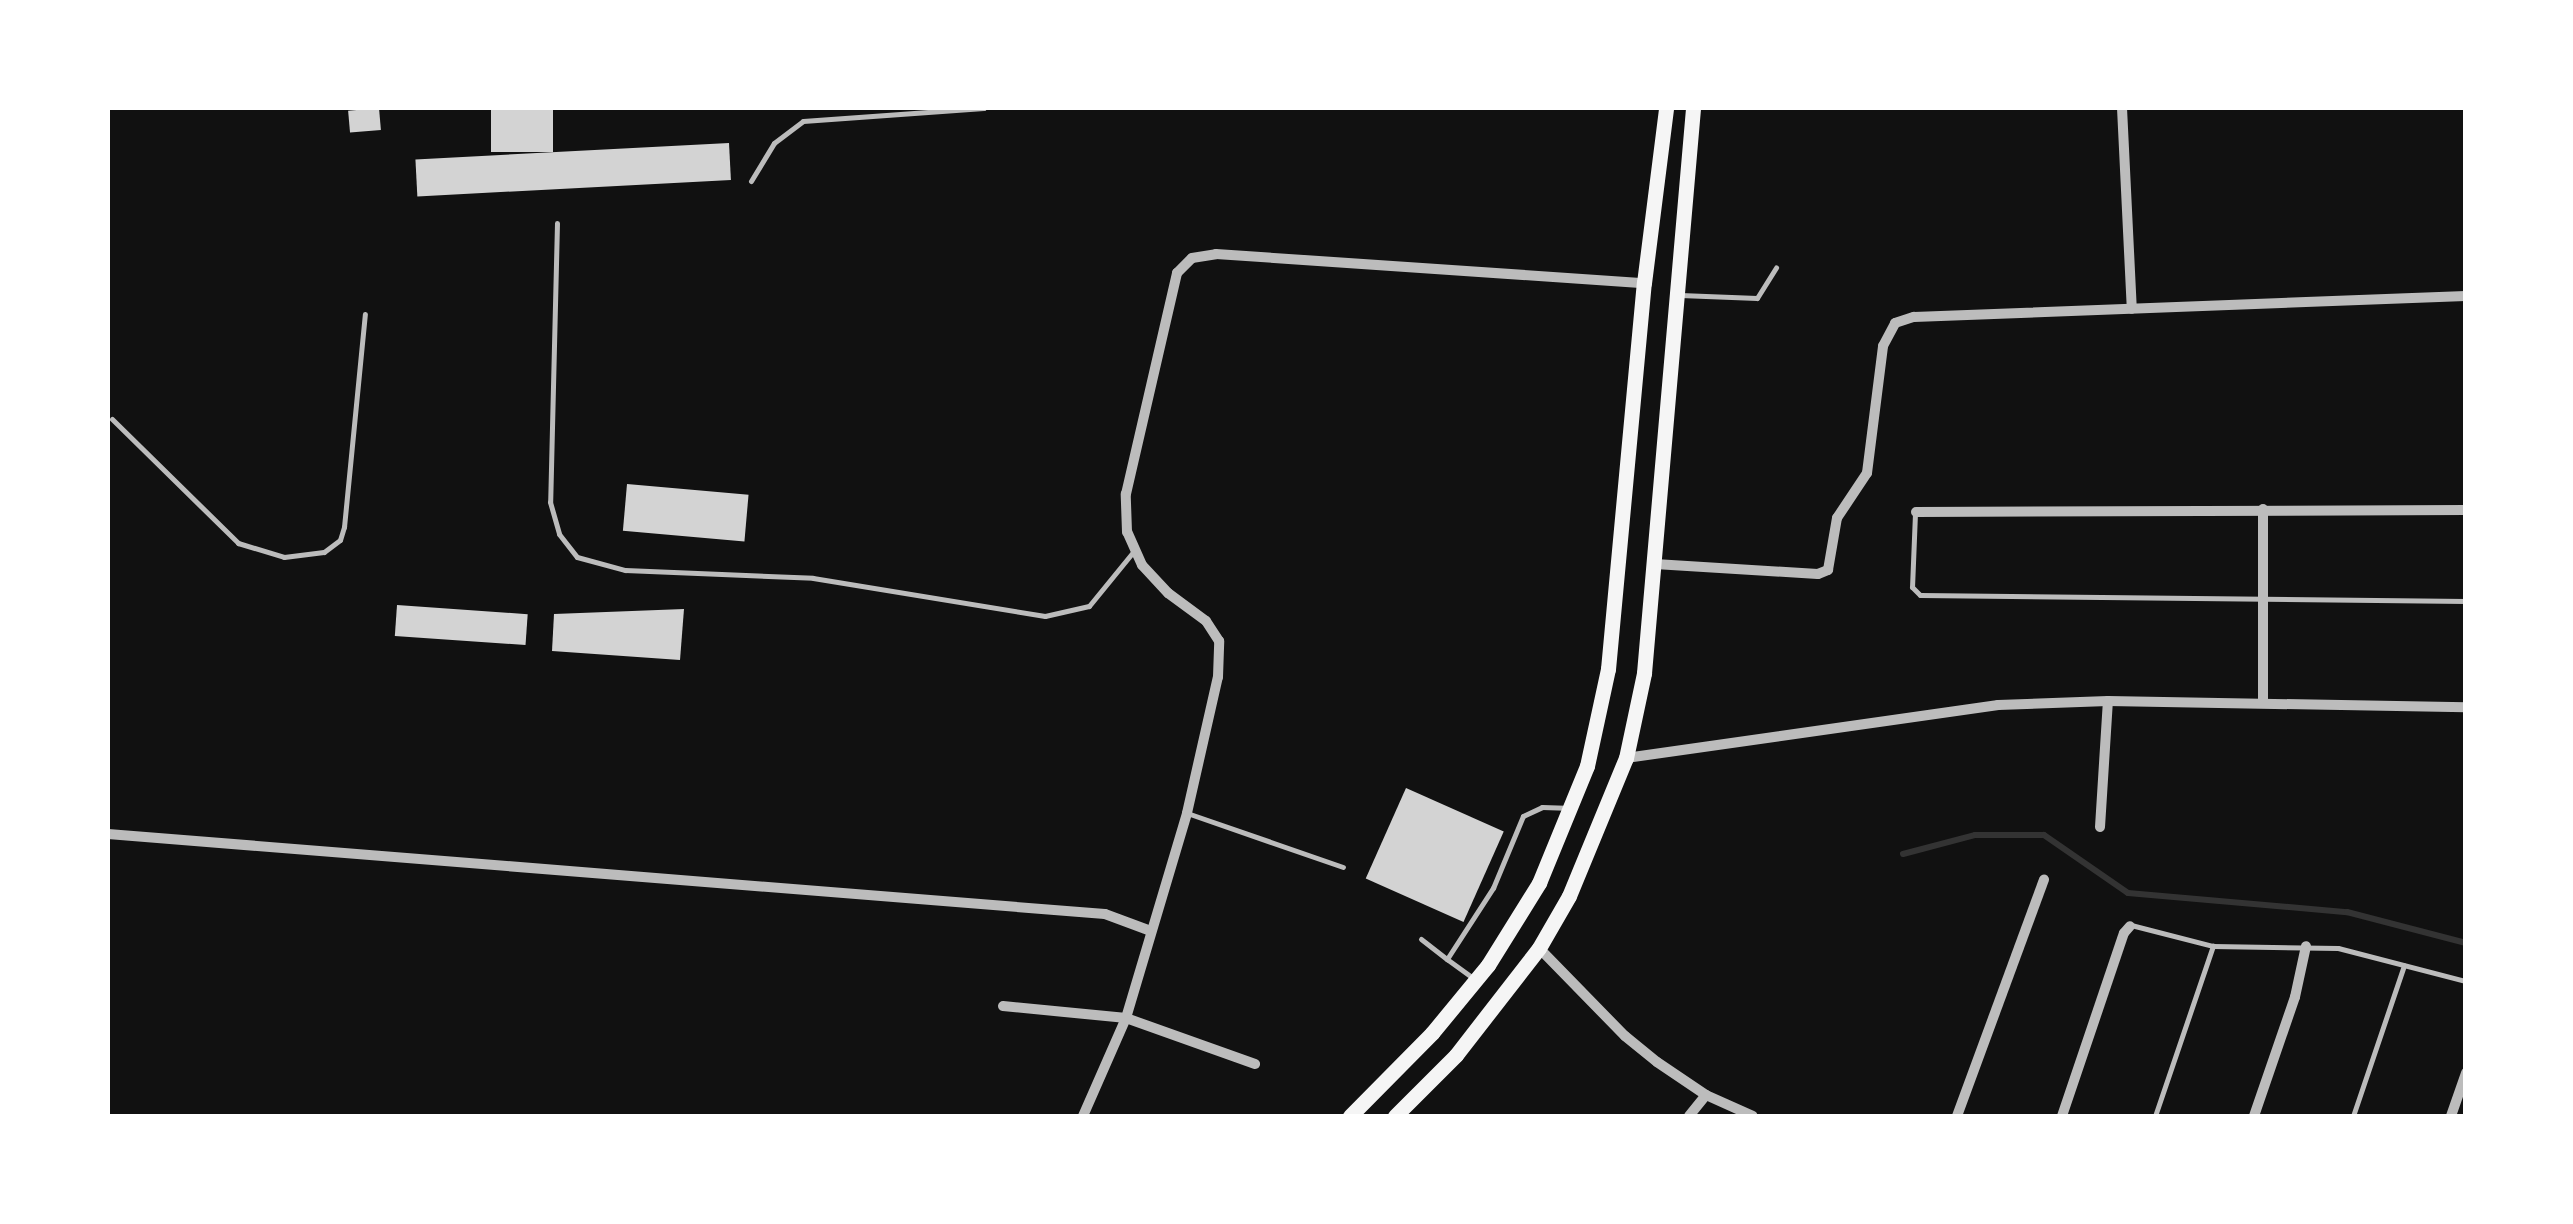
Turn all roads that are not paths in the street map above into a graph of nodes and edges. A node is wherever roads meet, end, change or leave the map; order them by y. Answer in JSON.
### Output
{"nodes":[{"id":1,"x":984,"y":108,"type":"edge"},
{"id":2,"x":1666,"y":108,"type":"edge"},
{"id":3,"x":1694,"y":108,"type":"edge"},
{"id":4,"x":2122,"y":108,"type":"edge"},
{"id":5,"x":750,"y":181,"type":"dead end"},
{"id":6,"x":557,"y":223,"type":"dead end"},
{"id":7,"x":1776,"y":267,"type":"dead end"},
{"id":8,"x":1644,"y":284,"type":"junction"},
{"id":9,"x":1677,"y":295,"type":"junction"},
{"id":10,"x":2466,"y":296,"type":"edge"},
{"id":11,"x":2132,"y":309,"type":"junction"},
{"id":12,"x":366,"y":314,"type":"dead end"},
{"id":13,"x":112,"y":418,"type":"dead end"},
{"id":14,"x":2263,"y":509,"type":"junction"},
{"id":15,"x":2466,"y":510,"type":"edge"},
{"id":16,"x":1916,"y":512,"type":"joint"},
{"id":17,"x":1135,"y":550,"type":"junction"},
{"id":18,"x":1655,"y":564,"type":"junction"},
{"id":19,"x":2263,"y":598,"type":"junction"},
{"id":20,"x":2466,"y":601,"type":"edge"},
{"id":21,"x":2108,"y":701,"type":"junction"},
{"id":22,"x":2263,"y":702,"type":"junction"},
{"id":23,"x":2466,"y":707,"type":"edge"},
{"id":24,"x":1626,"y":758,"type":"junction"},
{"id":25,"x":1571,"y":810,"type":"junction"},
{"id":26,"x":1187,"y":813,"type":"junction"},
{"id":27,"x":2100,"y":826,"type":"dead end"},
{"id":28,"x":108,"y":834,"type":"edge"},
{"id":29,"x":1343,"y":866,"type":"dead end"},
{"id":30,"x":2044,"y":879,"type":"dead end"},
{"id":31,"x":2130,"y":926,"type":"joint"},
{"id":32,"x":1148,"y":930,"type":"junction"},
{"id":33,"x":1422,"y":939,"type":"dead end"},
{"id":34,"x":2213,"y":946,"type":"junction"},
{"id":35,"x":2306,"y":946,"type":"junction"},
{"id":36,"x":1539,"y":948,"type":"junction"},
{"id":37,"x":1447,"y":959,"type":"junction"},
{"id":38,"x":2404,"y":965,"type":"junction"},
{"id":39,"x":1476,"y":980,"type":"junction"},
{"id":40,"x":2466,"y":981,"type":"edge"},
{"id":41,"x":1003,"y":1006,"type":"dead end"},
{"id":42,"x":1126,"y":1018,"type":"junction"},
{"id":43,"x":1254,"y":1064,"type":"dead end"},
{"id":44,"x":2466,"y":1074,"type":"edge"},
{"id":45,"x":1706,"y":1094,"type":"junction"},
{"id":46,"x":1084,"y":1116,"type":"edge"},
{"id":47,"x":1350,"y":1116,"type":"edge"},
{"id":48,"x":1396,"y":1116,"type":"edge"},
{"id":49,"x":1689,"y":1116,"type":"edge"},
{"id":50,"x":1753,"y":1116,"type":"edge"},
{"id":51,"x":1957,"y":1116,"type":"edge"},
{"id":52,"x":2062,"y":1116,"type":"edge"},
{"id":53,"x":2155,"y":1116,"type":"edge"},
{"id":54,"x":2254,"y":1116,"type":"edge"},
{"id":55,"x":2352,"y":1116,"type":"edge"},
{"id":56,"x":2451,"y":1116,"type":"edge"}],
"edges":[{"from":1,"to":5,"type":"lane"},
{"from":2,"to":8,"type":"main road"},
{"from":3,"to":9,"type":"main road"},
{"from":4,"to":11,"type":"street"},
{"from":6,"to":17,"type":"lane"},
{"from":7,"to":9,"type":"lane"},
{"from":8,"to":17,"type":"street"},
{"from":8,"to":25,"type":"main road"},
{"from":9,"to":18,"type":"main road"},
{"from":10,"to":11,"type":"street"},
{"from":11,"to":18,"type":"street"},
{"from":12,"to":13,"type":"lane"},
{"from":14,"to":15,"type":"street"},
{"from":14,"to":16,"type":"street"},
{"from":14,"to":19,"type":"street"},
{"from":16,"to":19,"type":"lane"},
{"from":17,"to":26,"type":"street"},
{"from":18,"to":24,"type":"main road"},
{"from":19,"to":20,"type":"lane"},
{"from":19,"to":22,"type":"street"},
{"from":21,"to":22,"type":"street"},
{"from":21,"to":24,"type":"street"},
{"from":21,"to":27,"type":"street"},
{"from":22,"to":23,"type":"street"},
{"from":24,"to":36,"type":"main road"},
{"from":25,"to":37,"type":"lane"},
{"from":25,"to":39,"type":"main road"},
{"from":26,"to":29,"type":"lane"},
{"from":26,"to":32,"type":"street"},
{"from":28,"to":32,"type":"street"},
{"from":30,"to":51,"type":"street"},
{"from":31,"to":34,"type":"lane"},
{"from":31,"to":52,"type":"street"},
{"from":32,"to":42,"type":"street"},
{"from":33,"to":37,"type":"lane"},
{"from":34,"to":35,"type":"lane"},
{"from":34,"to":53,"type":"lane"},
{"from":35,"to":38,"type":"lane"},
{"from":35,"to":54,"type":"street"},
{"from":36,"to":45,"type":"street"},
{"from":36,"to":48,"type":"main road"},
{"from":37,"to":39,"type":"lane"},
{"from":38,"to":40,"type":"lane"},
{"from":38,"to":55,"type":"lane"},
{"from":39,"to":47,"type":"main road"},
{"from":41,"to":42,"type":"street"},
{"from":42,"to":43,"type":"street"},
{"from":42,"to":46,"type":"street"},
{"from":44,"to":56,"type":"street"},
{"from":45,"to":49,"type":"street"},
{"from":45,"to":50,"type":"street"}]}
